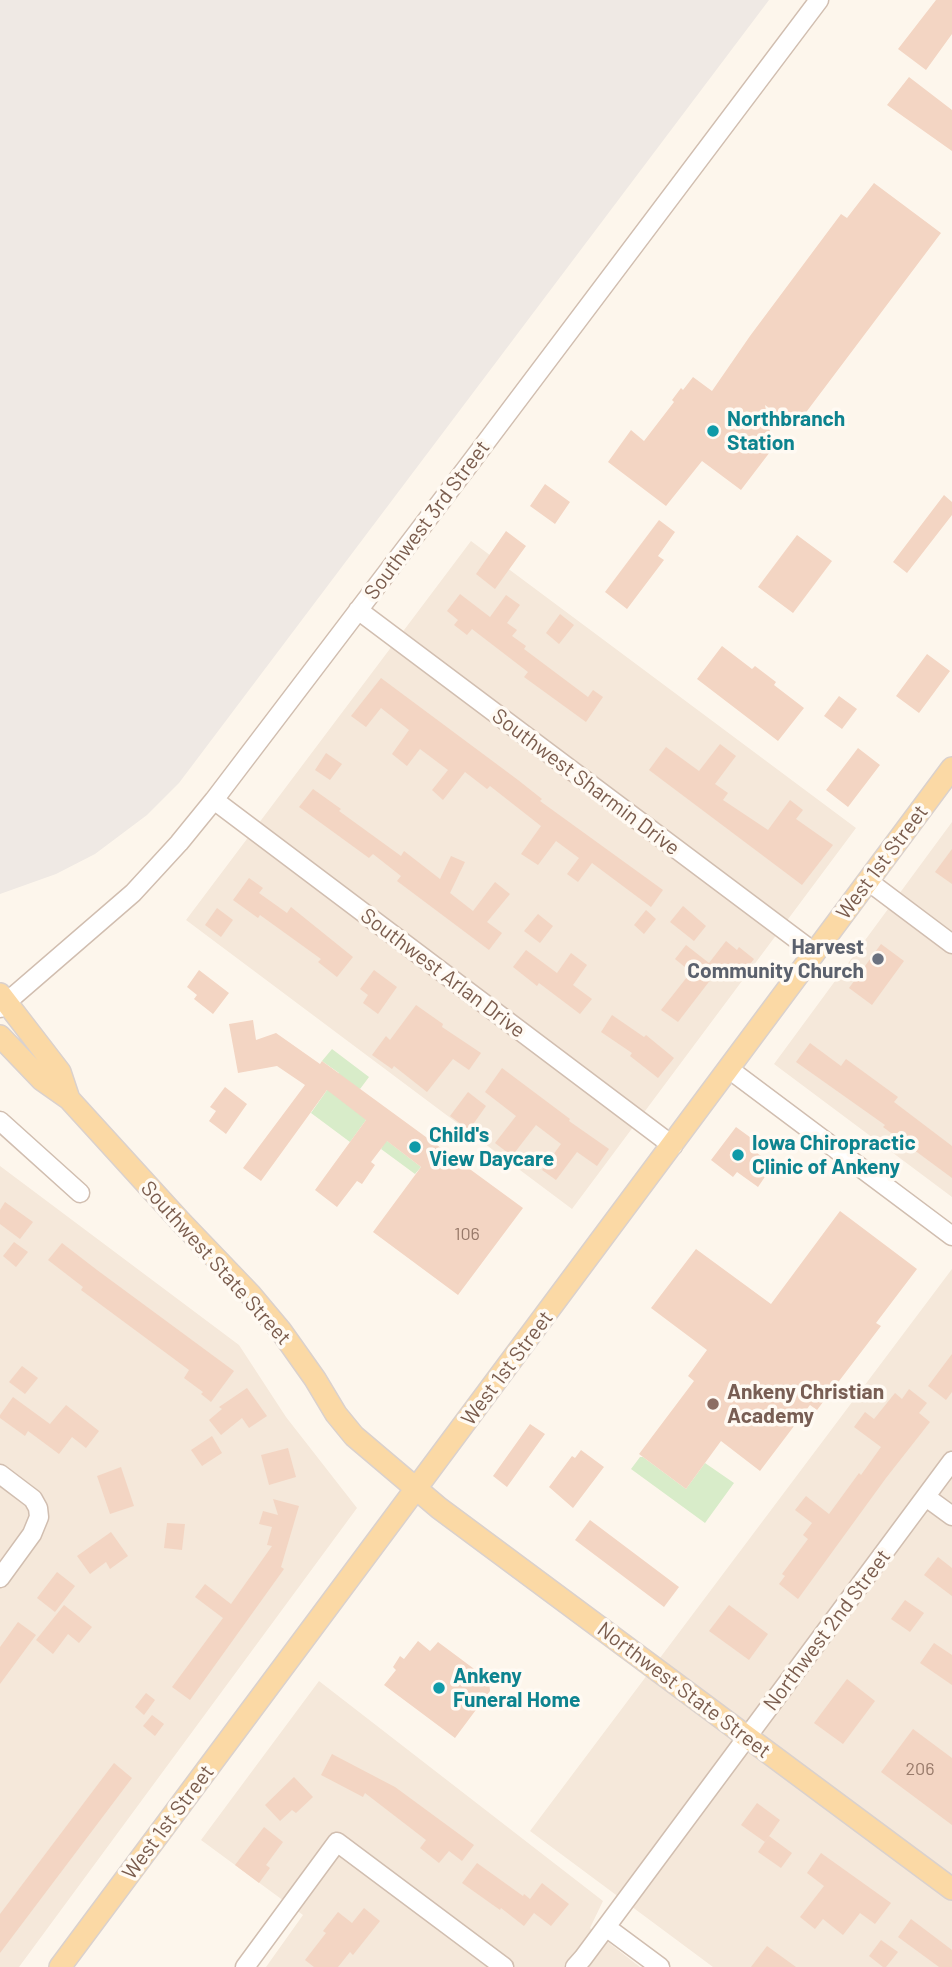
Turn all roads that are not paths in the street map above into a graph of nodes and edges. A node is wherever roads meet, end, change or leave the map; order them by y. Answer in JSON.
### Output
{"nodes":[{"id":1,"x":819,"y":0,"type":"edge"},
{"id":2,"x":358,"y":610,"type":"junction"},
{"id":3,"x":952,"y":768,"type":"edge"},
{"id":4,"x":214,"y":800,"type":"junction"},
{"id":5,"x":868,"y":881,"type":"junction"},
{"id":6,"x":952,"y":944,"type":"edge"},
{"id":7,"x":815,"y":953,"type":"junction"},
{"id":8,"x":2,"y":1002,"type":"edge"},
{"id":9,"x":0,"y":1035,"type":"edge"},
{"id":10,"x":729,"y":1069,"type":"junction"},
{"id":11,"x":69,"y":1099,"type":"junction"},
{"id":12,"x":0,"y":1121,"type":"edge"},
{"id":13,"x":673,"y":1146,"type":"junction"},
{"id":14,"x":80,"y":1193,"type":"dead end"},
{"id":15,"x":952,"y":1236,"type":"edge"},
{"id":16,"x":952,"y":1461,"type":"edge"},
{"id":17,"x":0,"y":1474,"type":"edge"},
{"id":18,"x":416,"y":1490,"type":"junction"},
{"id":19,"x":926,"y":1497,"type":"junction"},
{"id":20,"x":952,"y":1516,"type":"edge"},
{"id":21,"x":0,"y":1578,"type":"edge"},
{"id":22,"x":747,"y":1737,"type":"junction"},
{"id":23,"x":952,"y":1889,"type":"edge"},
{"id":24,"x":606,"y":1927,"type":"junction"},
{"id":25,"x":60,"y":1967,"type":"edge"},
{"id":26,"x":245,"y":1967,"type":"edge"},
{"id":27,"x":504,"y":1967,"type":"edge"},
{"id":28,"x":575,"y":1967,"type":"edge"},
{"id":29,"x":660,"y":1967,"type":"edge"}],
"edges":[{"from":1,"to":2,"type":"street","name":"Southwest 3rd Street"},
{"from":2,"to":4,"type":"street","name":"Southwest 3rd Street"},
{"from":2,"to":7,"type":"street","name":"Southwest Sharmin Drive"},
{"from":3,"to":5,"type":"main road","name":"West 1st Street"},
{"from":4,"to":8,"type":"street","name":"Southwest 3rd Street"},
{"from":4,"to":13,"type":"street","name":"Southwest Arlan Drive"},
{"from":5,"to":6,"type":"street"},
{"from":5,"to":7,"type":"main road","name":"West 1st Street"},
{"from":7,"to":10,"type":"main road","name":"West 1st Street"},
{"from":8,"to":11,"type":"main road","name":"Southwest State Street"},
{"from":9,"to":11,"type":"main road","name":"Southwest State Street"},
{"from":10,"to":13,"type":"main road","name":"West 1st Street"},
{"from":10,"to":15,"type":"street"},
{"from":11,"to":18,"type":"main road","name":"Southwest State Street"},
{"from":12,"to":14,"type":"street"},
{"from":13,"to":18,"type":"main road","name":"West 1st Street"},
{"from":16,"to":19,"type":"street","name":"Northwest 2nd Street"},
{"from":17,"to":21,"type":"street"},
{"from":18,"to":22,"type":"main road","name":"Northwest State Street"},
{"from":18,"to":25,"type":"main road","name":"West 1st Street"},
{"from":19,"to":20,"type":"street"},
{"from":19,"to":22,"type":"street","name":"Northwest 2nd Street"},
{"from":22,"to":23,"type":"main road","name":"Northwest State Street"},
{"from":22,"to":24,"type":"street","name":"Northwest 2nd Street"},
{"from":24,"to":28,"type":"street","name":"Northwest 2nd Street"},
{"from":24,"to":29,"type":"street"},
{"from":26,"to":27,"type":"street"}]}
